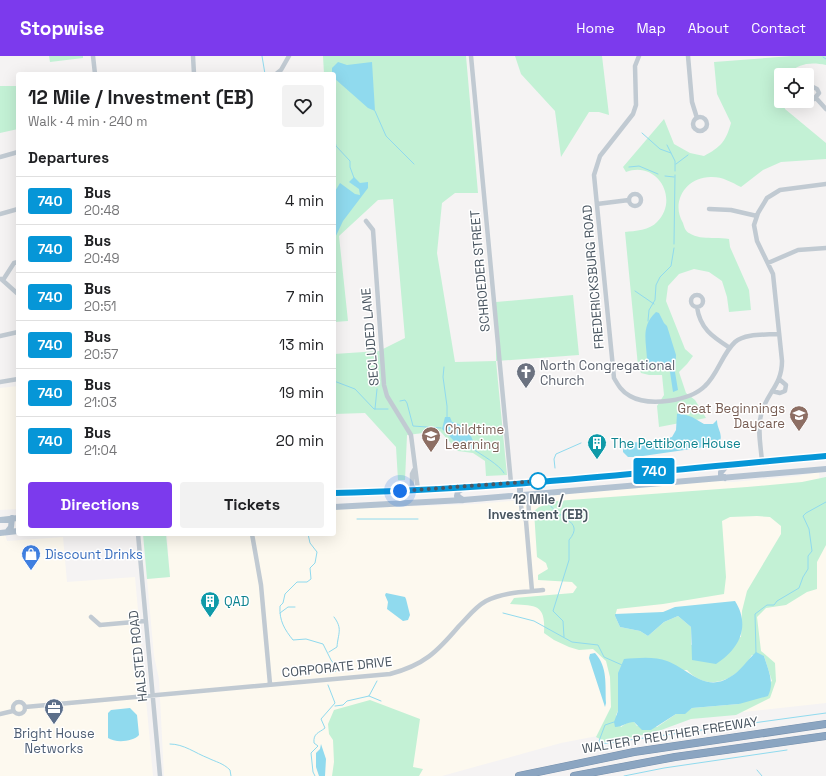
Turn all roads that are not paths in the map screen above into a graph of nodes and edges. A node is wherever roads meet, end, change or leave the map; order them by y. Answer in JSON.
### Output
{"nodes":[{"id":1,"x":93,"y":56,"type":"edge"},
{"id":2,"x":193,"y":56,"type":"edge"},
{"id":3,"x":289,"y":56,"type":"edge"},
{"id":4,"x":471,"y":56,"type":"edge"},
{"id":5,"x":639,"y":56,"type":"edge"},
{"id":6,"x":688,"y":56,"type":"edge"},
{"id":7,"x":95,"y":72,"type":"edge"},
{"id":8,"x":194,"y":72,"type":"edge"},
{"id":9,"x":279,"y":72,"type":"edge"},
{"id":10,"x":814,"y":88,"type":"edge"},
{"id":11,"x":816,"y":98,"type":"joint"},
{"id":12,"x":826,"y":109,"type":"edge"},
{"id":13,"x":696,"y":118,"type":"dead end"},
{"id":14,"x":16,"y":153,"type":"edge"},
{"id":15,"x":0,"y":157,"type":"edge"},
{"id":16,"x":826,"y":184,"type":"edge"},
{"id":17,"x":629,"y":200,"type":"dead end"},
{"id":18,"x":597,"y":204,"type":"junction"},
{"id":19,"x":709,"y":209,"type":"dead end"},
{"id":20,"x":16,"y":210,"type":"edge"},
{"id":21,"x":0,"y":214,"type":"edge"},
{"id":22,"x":757,"y":216,"type":"junction"},
{"id":23,"x":366,"y":221,"type":"dead end"},
{"id":24,"x":826,"y":248,"type":"edge"},
{"id":25,"x":16,"y":262,"type":"edge"},
{"id":26,"x":768,"y":263,"type":"junction"},
{"id":27,"x":1,"y":279,"type":"edge"},
{"id":28,"x":16,"y":292,"type":"edge"},
{"id":29,"x":697,"y":307,"type":"dead end"},
{"id":30,"x":16,"y":332,"type":"edge"},
{"id":31,"x":780,"y":334,"type":"junction"},
{"id":32,"x":0,"y":336,"type":"edge"},
{"id":33,"x":730,"y":348,"type":"junction"},
{"id":34,"x":16,"y":379,"type":"edge"},
{"id":35,"x":779,"y":379,"type":"junction"},
{"id":36,"x":0,"y":382,"type":"edge"},
{"id":37,"x":772,"y":391,"type":"junction"},
{"id":38,"x":826,"y":456,"type":"edge"},
{"id":39,"x":762,"y":462,"type":"junction"},
{"id":40,"x":727,"y":465,"type":"junction"},
{"id":41,"x":826,"y":470,"type":"edge"},
{"id":42,"x":618,"y":475,"type":"junction"},
{"id":43,"x":725,"y":478,"type":"junction"},
{"id":44,"x":511,"y":483,"type":"junction"},
{"id":45,"x":524,"y":483,"type":"junction"},
{"id":46,"x":465,"y":487,"type":"junction"},
{"id":47,"x":615,"y":488,"type":"junction"},
{"id":48,"x":430,"y":489,"type":"junction"},
{"id":49,"x":415,"y":490,"type":"junction"},
{"id":50,"x":336,"y":493,"type":"edge"},
{"id":51,"x":528,"y":495,"type":"junction"},
{"id":52,"x":520,"y":496,"type":"junction"},
{"id":53,"x":464,"y":500,"type":"junction"},
{"id":54,"x":425,"y":503,"type":"junction"},
{"id":55,"x":336,"y":507,"type":"edge"},
{"id":56,"x":15,"y":518,"type":"edge"},
{"id":57,"x":0,"y":520,"type":"edge"},
{"id":58,"x":526,"y":520,"type":"junction"},
{"id":59,"x":16,"y":531,"type":"edge"},
{"id":60,"x":7,"y":532,"type":"junction"},
{"id":61,"x":0,"y":533,"type":"edge"},
{"id":62,"x":138,"y":536,"type":"edge"},
{"id":63,"x":252,"y":536,"type":"edge"},
{"id":64,"x":543,"y":590,"type":"dead end"},
{"id":65,"x":532,"y":591,"type":"junction"},
{"id":66,"x":91,"y":617,"type":"dead end"},
{"id":67,"x":145,"y":621,"type":"junction"},
{"id":68,"x":270,"y":684,"type":"junction"},
{"id":69,"x":153,"y":696,"type":"junction"},
{"id":70,"x":25,"y":707,"type":"junction"},
{"id":71,"x":13,"y":711,"type":"junction"},
{"id":72,"x":0,"y":714,"type":"edge"},
{"id":73,"x":826,"y":724,"type":"edge"},
{"id":74,"x":826,"y":736,"type":"edge"},
{"id":75,"x":160,"y":776,"type":"edge"},
{"id":76,"x":519,"y":776,"type":"edge"},
{"id":77,"x":574,"y":776,"type":"edge"}],
"edges":[{"from":1,"to":7,"type":"street"},
{"from":2,"to":8,"type":"street"},
{"from":3,"to":9,"type":"street"},
{"from":4,"to":44,"type":"street","name":"SCHROEDER STREET"},
{"from":5,"to":18,"type":"street","name":"FREDERICKSBURG ROAD"},
{"from":6,"to":13,"type":"street"},
{"from":10,"to":11,"type":"street"},
{"from":11,"to":12,"type":"street"},
{"from":14,"to":15,"type":"street"},
{"from":16,"to":22,"type":"street"},
{"from":17,"to":18,"type":"street"},
{"from":18,"to":33,"type":"street","name":"FREDERICKSBURG ROAD"},
{"from":19,"to":22,"type":"street"},
{"from":20,"to":21,"type":"street"},
{"from":22,"to":26,"type":"street"},
{"from":23,"to":49,"type":"street","name":"SECLUDED LANE"},
{"from":24,"to":26,"type":"street"},
{"from":25,"to":27,"type":"street"},
{"from":26,"to":31,"type":"street"},
{"from":27,"to":28,"type":"street"},
{"from":29,"to":33,"type":"street"},
{"from":30,"to":32,"type":"street"},
{"from":31,"to":33,"type":"street","name":"FREDERICKSBURG ROAD"},
{"from":31,"to":35,"type":"street"},
{"from":34,"to":36,"type":"street"},
{"from":35,"to":37,"type":"street"},
{"from":35,"to":37,"type":"street"},
{"from":37,"to":39,"type":"street"},
{"from":38,"to":39,"type":"main road"},
{"from":39,"to":40,"type":"main road"},
{"from":40,"to":42,"type":"main road"},
{"from":40,"to":43,"type":"main road"},
{"from":41,"to":43,"type":"main road"},
{"from":42,"to":45,"type":"main road"},
{"from":42,"to":47,"type":"main road"},
{"from":43,"to":47,"type":"main road"},
{"from":44,"to":45,"type":"main road"},
{"from":44,"to":46,"type":"main road"},
{"from":45,"to":52,"type":"main road"},
{"from":46,"to":48,"type":"main road"},
{"from":46,"to":53,"type":"main road"},
{"from":47,"to":51,"type":"main road"},
{"from":48,"to":49,"type":"main road"},
{"from":48,"to":54,"type":"main road"},
{"from":49,"to":50,"type":"main road"},
{"from":51,"to":52,"type":"main road"},
{"from":51,"to":58,"type":"street"},
{"from":52,"to":53,"type":"main road"},
{"from":52,"to":58,"type":"street"},
{"from":53,"to":54,"type":"main road"},
{"from":54,"to":55,"type":"main road"},
{"from":56,"to":57,"type":"main road"},
{"from":56,"to":60,"type":"main road"},
{"from":58,"to":65,"type":"street"},
{"from":59,"to":60,"type":"main road"},
{"from":60,"to":61,"type":"main road"},
{"from":62,"to":67,"type":"street","name":"HALSTED ROAD"},
{"from":63,"to":68,"type":"street"},
{"from":64,"to":65,"type":"street","name":"CORPORATE DRIVE"},
{"from":65,"to":68,"type":"street","name":"CORPORATE DRIVE"},
{"from":66,"to":67,"type":"street"},
{"from":67,"to":69,"type":"street","name":"HALSTED ROAD"},
{"from":68,"to":69,"type":"street","name":"CORPORATE DRIVE"},
{"from":69,"to":70,"type":"street","name":"CORPORATE DRIVE"},
{"from":69,"to":75,"type":"street","name":"HALSTED ROAD"},
{"from":70,"to":71,"type":"street"},
{"from":70,"to":71,"type":"street"},
{"from":71,"to":72,"type":"street"},
{"from":73,"to":76,"type":"highway","name":"WALTER P REUTHER FREEWAY"},
{"from":74,"to":77,"type":"highway","name":"WALTER P REUTHER FREEWAY"}]}
